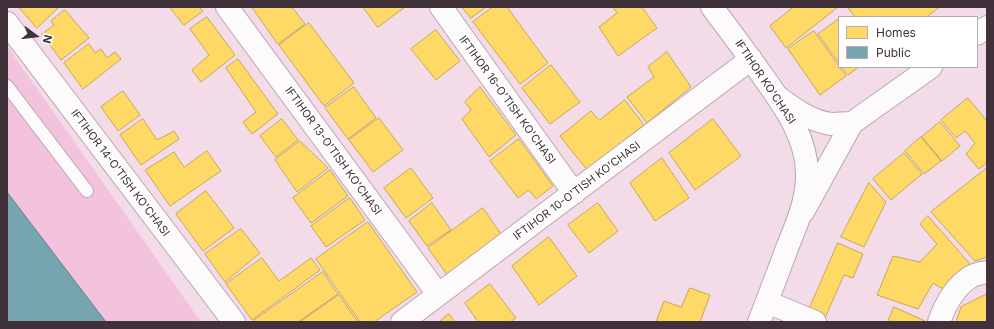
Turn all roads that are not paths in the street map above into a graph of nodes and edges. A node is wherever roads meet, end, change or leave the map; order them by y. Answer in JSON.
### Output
{"nodes":[{"id":1,"x":227,"y":7,"type":"edge"},
{"id":2,"x":441,"y":7,"type":"edge"},
{"id":3,"x":712,"y":7,"type":"edge"},
{"id":4,"x":7,"y":23,"type":"edge"},
{"id":5,"x":987,"y":27,"type":"edge"},
{"id":6,"x":978,"y":33,"type":"edge"},
{"id":7,"x":751,"y":59,"type":"junction"},
{"id":8,"x":930,"y":68,"type":"edge"},
{"id":9,"x":7,"y":86,"type":"edge"},
{"id":10,"x":778,"y":97,"type":"junction"},
{"id":11,"x":852,"y":123,"type":"junction"},
{"id":12,"x":87,"y":191,"type":"dead end"},
{"id":13,"x":574,"y":193,"type":"junction"},
{"id":14,"x":797,"y":223,"type":"junction"},
{"id":15,"x":987,"y":272,"type":"edge"},
{"id":16,"x":438,"y":294,"type":"junction"},
{"id":17,"x":763,"y":312,"type":"edge"},
{"id":18,"x":234,"y":322,"type":"edge"},
{"id":19,"x":402,"y":322,"type":"edge"},
{"id":20,"x":815,"y":322,"type":"edge"},
{"id":21,"x":939,"y":322,"type":"edge"}],
"edges":[{"from":1,"to":16,"type":"street","name":"IFTIHOR 13-O'TISH KO'CHASI"},
{"from":2,"to":13,"type":"street","name":"IFTIHOR 16-O'TISH KO'CHASI"},
{"from":3,"to":7,"type":"street","name":"IFTIHOR KO'CHASI"},
{"from":4,"to":18,"type":"street","name":"IFTIHOR 14-O'TISH KO'CHASI"},
{"from":5,"to":6,"type":"street"},
{"from":7,"to":10,"type":"street","name":"IFTIHOR KO'CHASI"},
{"from":7,"to":13,"type":"street","name":"IFTIHOR 10-O'TISH KO'CHASI"},
{"from":8,"to":11,"type":"street"},
{"from":9,"to":12,"type":"lane"},
{"from":10,"to":11,"type":"street"},
{"from":10,"to":14,"type":"street","name":"IFTIHOR KO'CHASI"},
{"from":11,"to":14,"type":"street"},
{"from":13,"to":16,"type":"street","name":"IFTIHOR 10-O'TISH KO'CHASI"},
{"from":14,"to":17,"type":"street","name":"IFTIHOR KO'CHASI"},
{"from":15,"to":21,"type":"street"},
{"from":16,"to":19,"type":"street","name":"IFTIHOR 10-O'TISH KO'CHASI"},
{"from":17,"to":20,"type":"street"}]}
